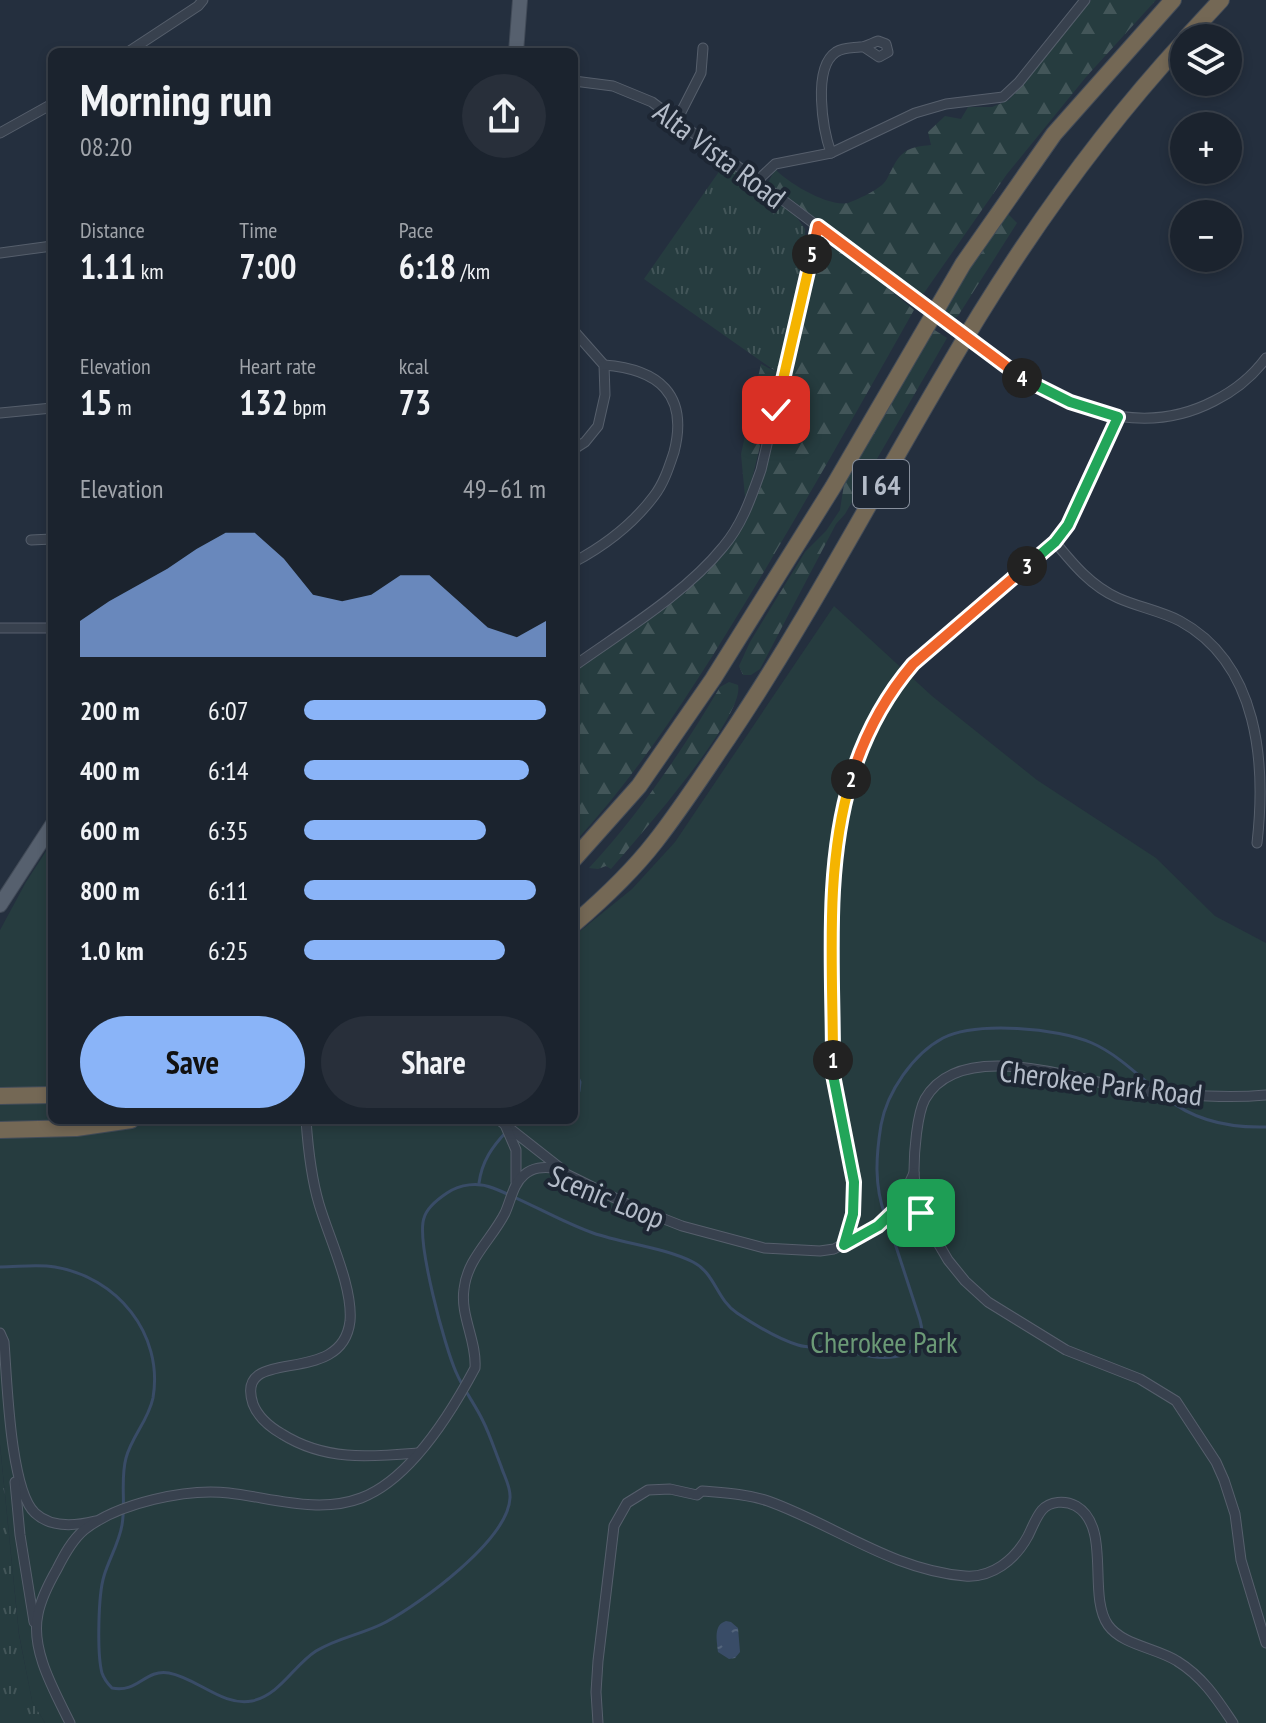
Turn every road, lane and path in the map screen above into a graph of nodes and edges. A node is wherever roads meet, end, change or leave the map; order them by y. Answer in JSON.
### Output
{"nodes":[{"id":1,"x":203,"y":0,"type":"edge"},
{"id":2,"x":520,"y":0,"type":"edge"},
{"id":3,"x":1085,"y":0,"type":"edge"},
{"id":4,"x":1173,"y":0,"type":"edge"},
{"id":5,"x":1221,"y":0,"type":"edge"},
{"id":6,"x":1199,"y":24,"type":"edge"},
{"id":7,"x":864,"y":47,"type":"dead end"},
{"id":8,"x":134,"y":48,"type":"edge"},
{"id":9,"x":516,"y":48,"type":"edge"},
{"id":10,"x":703,"y":48,"type":"dead end"},
{"id":11,"x":1170,"y":57,"type":"edge"},
{"id":12,"x":578,"y":81,"type":"edge"},
{"id":13,"x":48,"y":106,"type":"edge"},
{"id":14,"x":677,"y":120,"type":"junction"},
{"id":15,"x":0,"y":133,"type":"edge"},
{"id":16,"x":831,"y":153,"type":"junction"},
{"id":17,"x":757,"y":181,"type":"junction"},
{"id":18,"x":818,"y":226,"type":"junction"},
{"id":19,"x":48,"y":247,"type":"edge"},
{"id":20,"x":0,"y":253,"type":"edge"},
{"id":21,"x":578,"y":336,"type":"edge"},
{"id":22,"x":1266,"y":358,"type":"edge"},
{"id":23,"x":604,"y":365,"type":"junction"},
{"id":24,"x":48,"y":408,"type":"edge"},
{"id":25,"x":0,"y":413,"type":"edge"},
{"id":26,"x":1118,"y":417,"type":"junction"},
{"id":27,"x":578,"y":446,"type":"edge"},
{"id":28,"x":48,"y":539,"type":"edge"},
{"id":29,"x":31,"y":540,"type":"dead end"},
{"id":30,"x":1055,"y":542,"type":"junction"},
{"id":31,"x":578,"y":560,"type":"edge"},
{"id":32,"x":0,"y":628,"type":"edge"},
{"id":33,"x":48,"y":628,"type":"edge"},
{"id":34,"x":578,"y":663,"type":"edge"},
{"id":35,"x":48,"y":831,"type":"edge"},
{"id":36,"x":1257,"y":843,"type":"dead end"},
{"id":37,"x":578,"y":855,"type":"edge"},
{"id":38,"x":0,"y":905,"type":"edge"},
{"id":39,"x":578,"y":920,"type":"edge"},
{"id":40,"x":48,"y":1095,"type":"edge"},
{"id":41,"x":1266,"y":1095,"type":"edge"},
{"id":42,"x":0,"y":1096,"type":"edge"},
{"id":43,"x":104,"y":1124,"type":"edge"},
{"id":44,"x":307,"y":1124,"type":"edge"},
{"id":45,"x":503,"y":1124,"type":"edge"},
{"id":46,"x":505,"y":1124,"type":"edge"},
{"id":47,"x":0,"y":1130,"type":"edge"},
{"id":48,"x":914,"y":1173,"type":"junction"},
{"id":49,"x":570,"y":1175,"type":"junction"},
{"id":50,"x":516,"y":1185,"type":"junction"},
{"id":51,"x":898,"y":1207,"type":"junction"},
{"id":52,"x":917,"y":1207,"type":"junction"},
{"id":53,"x":844,"y":1245,"type":"junction"},
{"id":54,"x":0,"y":1333,"type":"edge"},
{"id":55,"x":14,"y":1443,"type":"junction"},
{"id":56,"x":417,"y":1453,"type":"junction"},
{"id":57,"x":382,"y":1456,"type":"junction"},
{"id":58,"x":395,"y":1477,"type":"junction"},
{"id":59,"x":105,"y":1518,"type":"junction"},
{"id":60,"x":37,"y":1635,"type":"junction"},
{"id":61,"x":1266,"y":1643,"type":"edge"},
{"id":62,"x":70,"y":1723,"type":"edge"},
{"id":63,"x":598,"y":1723,"type":"edge"},
{"id":64,"x":1233,"y":1723,"type":"edge"}],
"edges":[{"from":1,"to":8,"type":"street"},
{"from":2,"to":9,"type":"main road"},
{"from":3,"to":16,"type":"street"},
{"from":4,"to":37,"type":"highway","number":"I 64"},
{"from":5,"to":6,"type":"highway","number":"I 64"},
{"from":7,"to":16,"type":"street"},
{"from":10,"to":14,"type":"street"},
{"from":11,"to":39,"type":"highway","number":"I 64"},
{"from":12,"to":14,"type":"street","name":"Alta Vista Road"},
{"from":13,"to":15,"type":"street"},
{"from":14,"to":17,"type":"street","name":"Alta Vista Road"},
{"from":16,"to":17,"type":"street"},
{"from":17,"to":18,"type":"street","name":"Alta Vista Road"},
{"from":18,"to":26,"type":"street","name":"Alta Vista Road","bridge":true},
{"from":18,"to":34,"type":"street"},
{"from":19,"to":20,"type":"street"},
{"from":21,"to":23,"type":"street"},
{"from":22,"to":26,"type":"street","name":"Alta Vista Road"},
{"from":23,"to":27,"type":"street"},
{"from":23,"to":31,"type":"street"},
{"from":24,"to":25,"type":"street"},
{"from":26,"to":30,"type":"street"},
{"from":28,"to":29,"type":"street"},
{"from":30,"to":36,"type":"street"},
{"from":30,"to":53,"type":"street"},
{"from":32,"to":33,"type":"street"},
{"from":35,"to":38,"type":"main road"},
{"from":40,"to":42,"type":"highway"},
{"from":41,"to":48,"type":"street","name":"Cherokee Park Road"},
{"from":43,"to":47,"type":"highway"},
{"from":44,"to":57,"type":"street"},
{"from":45,"to":50,"type":"street"},
{"from":46,"to":49,"type":"street"},
{"from":48,"to":51,"type":"street","name":"Cherokee Park Road"},
{"from":48,"to":52,"type":"street","name":"Cherokee Park Road"},
{"from":49,"to":50,"type":"street","name":"Scenic Loop"},
{"from":49,"to":53,"type":"street","name":"Scenic Loop"},
{"from":50,"to":56,"type":"street","name":"Scenic Loop"},
{"from":51,"to":52,"type":"street"},
{"from":51,"to":53,"type":"street","name":"Scenic Loop"},
{"from":52,"to":61,"type":"street"},
{"from":54,"to":55,"type":"street"},
{"from":55,"to":59,"type":"street"},
{"from":55,"to":60,"type":"street"},
{"from":56,"to":57,"type":"street"},
{"from":56,"to":58,"type":"street","name":"Scenic Loop"},
{"from":57,"to":58,"type":"street"},
{"from":58,"to":59,"type":"street","name":"Scenic Loop"},
{"from":59,"to":60,"type":"street","name":"Scenic Loop"},
{"from":60,"to":62,"type":"street","name":"Scenic Loop"},
{"from":63,"to":64,"type":"street"}]}
